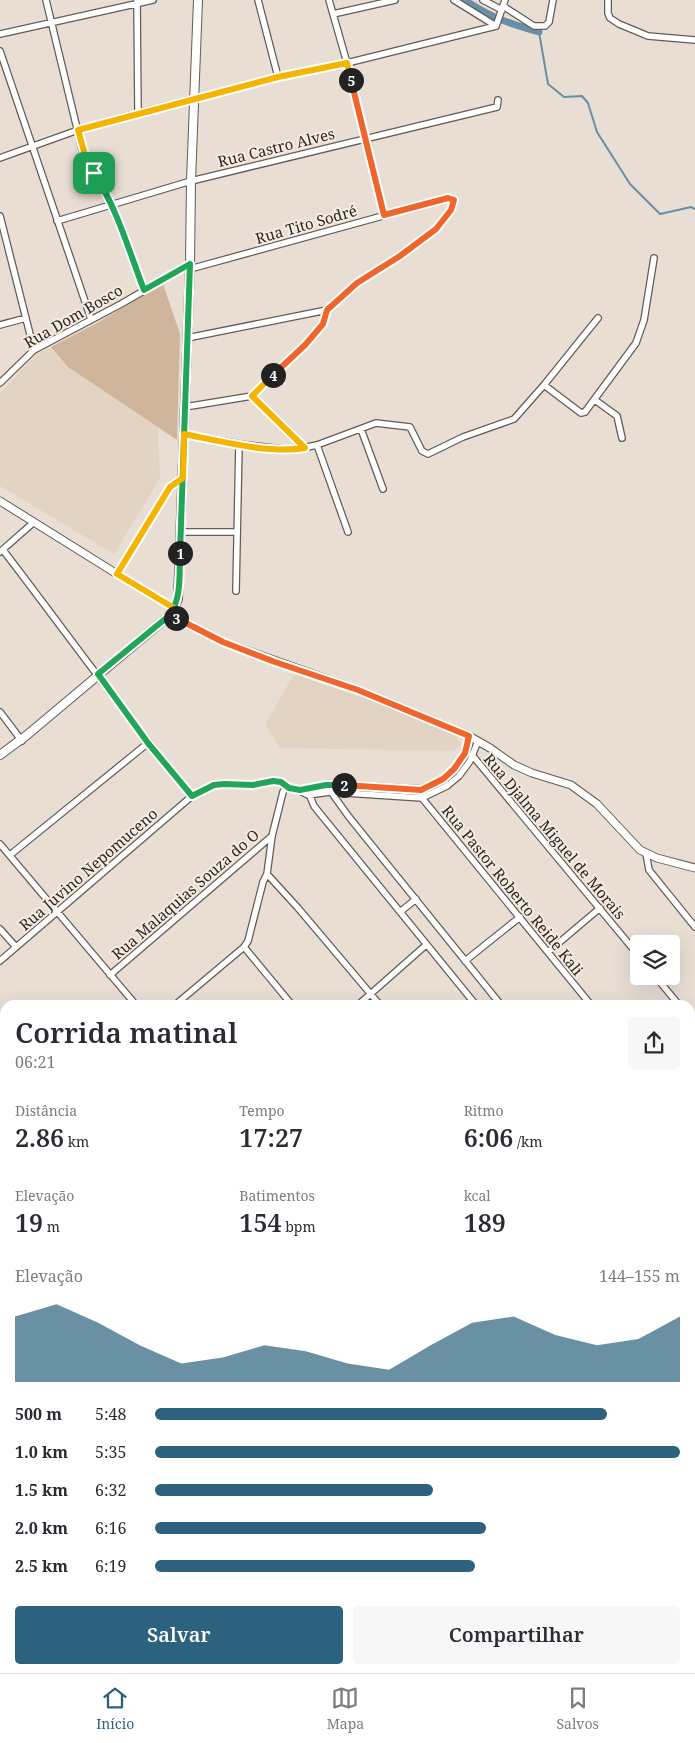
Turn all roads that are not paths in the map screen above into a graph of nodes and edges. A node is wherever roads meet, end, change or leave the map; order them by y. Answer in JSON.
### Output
{"nodes":[{"id":1,"x":46,"y":0,"type":"edge"},
{"id":2,"x":153,"y":0,"type":"edge"},
{"id":3,"x":198,"y":0,"type":"edge"},
{"id":4,"x":258,"y":0,"type":"edge"},
{"id":5,"x":329,"y":0,"type":"edge"},
{"id":6,"x":394,"y":0,"type":"edge"},
{"id":7,"x":454,"y":0,"type":"edge"},
{"id":8,"x":483,"y":0,"type":"edge"},
{"id":9,"x":553,"y":0,"type":"edge"},
{"id":10,"x":608,"y":0,"type":"edge"},
{"id":11,"x":137,"y":2,"type":"edge"},
{"id":12,"x":503,"y":6,"type":"edge"},
{"id":13,"x":333,"y":14,"type":"junction"},
{"id":14,"x":51,"y":22,"type":"junction"},
{"id":15,"x":496,"y":26,"type":"junction"},
{"id":16,"x":0,"y":34,"type":"edge"},
{"id":17,"x":695,"y":40,"type":"edge"},
{"id":18,"x":0,"y":51,"type":"edge"},
{"id":19,"x":347,"y":63,"type":"junction"},
{"id":20,"x":278,"y":77,"type":"junction"},
{"id":21,"x":194,"y":99,"type":"junction"},
{"id":22,"x":498,"y":100,"type":"dead end"},
{"id":23,"x":138,"y":113,"type":"junction"},
{"id":24,"x":78,"y":130,"type":"junction"},
{"id":25,"x":364,"y":138,"type":"junction"},
{"id":26,"x":33,"y":147,"type":"junction"},
{"id":27,"x":0,"y":158,"type":"edge"},
{"id":28,"x":190,"y":181,"type":"junction"},
{"id":29,"x":111,"y":205,"type":"junction"},
{"id":30,"x":384,"y":215,"type":"junction"},
{"id":31,"x":0,"y":216,"type":"edge"},
{"id":32,"x":57,"y":221,"type":"junction"},
{"id":33,"x":7,"y":240,"type":"junction"},
{"id":34,"x":0,"y":242,"type":"edge"},
{"id":35,"x":654,"y":258,"type":"dead end"},
{"id":36,"x":190,"y":266,"type":"junction"},
{"id":37,"x":144,"y":290,"type":"junction"},
{"id":38,"x":327,"y":310,"type":"junction"},
{"id":39,"x":26,"y":318,"type":"junction"},
{"id":40,"x":598,"y":318,"type":"dead end"},
{"id":41,"x":91,"y":319,"type":"junction"},
{"id":42,"x":0,"y":325,"type":"edge"},
{"id":43,"x":187,"y":338,"type":"junction"},
{"id":44,"x":34,"y":350,"type":"junction"},
{"id":45,"x":0,"y":383,"type":"edge"},
{"id":46,"x":544,"y":385,"type":"junction"},
{"id":47,"x":252,"y":396,"type":"junction"},
{"id":48,"x":595,"y":400,"type":"junction"},
{"id":49,"x":185,"y":407,"type":"junction"},
{"id":50,"x":361,"y":429,"type":"junction"},
{"id":51,"x":184,"y":434,"type":"junction"},
{"id":52,"x":622,"y":438,"type":"dead end"},
{"id":53,"x":239,"y":444,"type":"junction"},
{"id":54,"x":317,"y":445,"type":"junction"},
{"id":55,"x":305,"y":448,"type":"junction"},
{"id":56,"x":183,"y":478,"type":"junction"},
{"id":57,"x":383,"y":489,"type":"dead end"},
{"id":58,"x":0,"y":501,"type":"edge"},
{"id":59,"x":33,"y":522,"type":"junction"},
{"id":60,"x":181,"y":532,"type":"junction"},
{"id":61,"x":237,"y":532,"type":"junction"},
{"id":62,"x":348,"y":532,"type":"dead end"},
{"id":63,"x":1,"y":551,"type":"edge"},
{"id":64,"x":117,"y":574,"type":"junction"},
{"id":65,"x":236,"y":591,"type":"dead end"},
{"id":66,"x":172,"y":611,"type":"junction"},
{"id":67,"x":98,"y":674,"type":"junction"},
{"id":68,"x":0,"y":712,"type":"edge"},
{"id":69,"x":469,"y":736,"type":"junction"},
{"id":70,"x":23,"y":738,"type":"junction"},
{"id":71,"x":478,"y":741,"type":"junction"},
{"id":72,"x":148,"y":743,"type":"junction"},
{"id":73,"x":0,"y":755,"type":"edge"},
{"id":74,"x":472,"y":755,"type":"junction"},
{"id":75,"x":0,"y":761,"type":"edge"},
{"id":76,"x":433,"y":784,"type":"junction"},
{"id":77,"x":326,"y":785,"type":"junction"},
{"id":78,"x":286,"y":787,"type":"junction"},
{"id":79,"x":421,"y":790,"type":"junction"},
{"id":80,"x":308,"y":792,"type":"junction"},
{"id":81,"x":330,"y":792,"type":"junction"},
{"id":82,"x":436,"y":792,"type":"junction"},
{"id":83,"x":192,"y":796,"type":"junction"},
{"id":84,"x":422,"y":798,"type":"junction"},
{"id":85,"x":272,"y":836,"type":"junction"},
{"id":86,"x":0,"y":844,"type":"edge"},
{"id":87,"x":646,"y":853,"type":"junction"},
{"id":88,"x":10,"y":855,"type":"junction"},
{"id":89,"x":695,"y":868,"type":"edge"},
{"id":90,"x":267,"y":874,"type":"junction"},
{"id":91,"x":416,"y":899,"type":"junction"},
{"id":92,"x":600,"y":908,"type":"junction"},
{"id":93,"x":58,"y":912,"type":"junction"},
{"id":94,"x":400,"y":912,"type":"junction"},
{"id":95,"x":520,"y":917,"type":"junction"},
{"id":96,"x":695,"y":927,"type":"edge"},
{"id":97,"x":0,"y":929,"type":"edge"},
{"id":98,"x":426,"y":945,"type":"junction"},
{"id":99,"x":630,"y":945,"type":"edge"},
{"id":100,"x":16,"y":947,"type":"junction"},
{"id":101,"x":244,"y":947,"type":"junction"},
{"id":102,"x":548,"y":952,"type":"junction"},
{"id":103,"x":0,"y":961,"type":"edge"},
{"id":104,"x":465,"y":961,"type":"junction"},
{"id":105,"x":110,"y":975,"type":"junction"},
{"id":106,"x":662,"y":985,"type":"edge"},
{"id":107,"x":371,"y":994,"type":"junction"},
{"id":108,"x":132,"y":1000,"type":"edge"},
{"id":109,"x":181,"y":1000,"type":"edge"},
{"id":110,"x":288,"y":1000,"type":"edge"},
{"id":111,"x":364,"y":1000,"type":"edge"},
{"id":112,"x":376,"y":1000,"type":"edge"},
{"id":113,"x":472,"y":1000,"type":"edge"},
{"id":114,"x":497,"y":1000,"type":"edge"},
{"id":115,"x":587,"y":1000,"type":"edge"},
{"id":116,"x":675,"y":1000,"type":"edge"}],
"edges":[{"from":1,"to":14,"type":"street"},
{"from":2,"to":11,"type":"street"},
{"from":3,"to":21,"type":"main road"},
{"from":4,"to":20,"type":"street"},
{"from":5,"to":13,"type":"street"},
{"from":6,"to":13,"type":"street"},
{"from":7,"to":15,"type":"street"},
{"from":8,"to":12,"type":"street"},
{"from":9,"to":12,"type":"street"},
{"from":10,"to":17,"type":"street"},
{"from":11,"to":14,"type":"street"},
{"from":11,"to":23,"type":"street"},
{"from":12,"to":15,"type":"street"},
{"from":13,"to":19,"type":"street"},
{"from":14,"to":16,"type":"street"},
{"from":14,"to":24,"type":"street"},
{"from":15,"to":19,"type":"street"},
{"from":18,"to":26,"type":"street"},
{"from":19,"to":20,"type":"street"},
{"from":19,"to":25,"type":"street"},
{"from":20,"to":21,"type":"street"},
{"from":21,"to":23,"type":"street"},
{"from":21,"to":28,"type":"main road"},
{"from":22,"to":25,"type":"street","name":"Rua Castro Alves"},
{"from":23,"to":24,"type":"street"},
{"from":24,"to":26,"type":"street"},
{"from":24,"to":29,"type":"street"},
{"from":25,"to":28,"type":"street","name":"Rua Castro Alves"},
{"from":25,"to":30,"type":"street"},
{"from":26,"to":27,"type":"street"},
{"from":26,"to":32,"type":"street"},
{"from":28,"to":29,"type":"street","name":"Rua Castro Alves"},
{"from":28,"to":36,"type":"main road"},
{"from":29,"to":32,"type":"street","name":"Rua Castro Alves"},
{"from":29,"to":37,"type":"street"},
{"from":30,"to":36,"type":"street","name":"Rua Tito Sodré"},
{"from":30,"to":38,"type":"street","name":"Rua Tito Sodré"},
{"from":31,"to":33,"type":"street"},
{"from":32,"to":41,"type":"street"},
{"from":33,"to":34,"type":"street"},
{"from":33,"to":39,"type":"street"},
{"from":35,"to":48,"type":"street"},
{"from":36,"to":37,"type":"street","name":"Rua Dom Bosco"},
{"from":36,"to":43,"type":"main road"},
{"from":37,"to":41,"type":"street","name":"Rua Dom Bosco"},
{"from":38,"to":43,"type":"street"},
{"from":38,"to":47,"type":"street"},
{"from":39,"to":42,"type":"street"},
{"from":39,"to":44,"type":"street"},
{"from":40,"to":46,"type":"street"},
{"from":41,"to":44,"type":"street","name":"Rua Dom Bosco"},
{"from":43,"to":49,"type":"main road"},
{"from":44,"to":45,"type":"street","name":"Rua Dom Bosco"},
{"from":46,"to":48,"type":"street"},
{"from":46,"to":50,"type":"street"},
{"from":47,"to":49,"type":"street"},
{"from":47,"to":55,"type":"street"},
{"from":48,"to":52,"type":"street"},
{"from":49,"to":51,"type":"main road"},
{"from":50,"to":54,"type":"street"},
{"from":50,"to":57,"type":"street"},
{"from":51,"to":53,"type":"street"},
{"from":51,"to":56,"type":"main road"},
{"from":53,"to":55,"type":"street"},
{"from":53,"to":61,"type":"street"},
{"from":54,"to":55,"type":"street"},
{"from":54,"to":62,"type":"street"},
{"from":56,"to":60,"type":"main road"},
{"from":56,"to":64,"type":"street"},
{"from":58,"to":59,"type":"street"},
{"from":59,"to":63,"type":"street"},
{"from":59,"to":64,"type":"street"},
{"from":60,"to":61,"type":"street"},
{"from":60,"to":66,"type":"main road"},
{"from":61,"to":65,"type":"street"},
{"from":63,"to":67,"type":"street"},
{"from":64,"to":66,"type":"street"},
{"from":66,"to":67,"type":"main road"},
{"from":66,"to":69,"type":"street"},
{"from":67,"to":70,"type":"main road"},
{"from":67,"to":72,"type":"street"},
{"from":68,"to":70,"type":"street"},
{"from":69,"to":71,"type":"street"},
{"from":69,"to":76,"type":"street"},
{"from":70,"to":73,"type":"main road"},
{"from":70,"to":75,"type":"main road"},
{"from":71,"to":74,"type":"street"},
{"from":71,"to":87,"type":"street"},
{"from":72,"to":83,"type":"street"},
{"from":72,"to":88,"type":"street"},
{"from":74,"to":82,"type":"street"},
{"from":74,"to":92,"type":"street","name":"Rua Djalma Miguel de Morais"},
{"from":76,"to":79,"type":"street"},
{"from":76,"to":82,"type":"street"},
{"from":77,"to":79,"type":"street"},
{"from":77,"to":80,"type":"street"},
{"from":77,"to":81,"type":"street"},
{"from":78,"to":80,"type":"street"},
{"from":78,"to":83,"type":"street","name":"Rua Juvino Nepomuceno"},
{"from":78,"to":85,"type":"street","name":"Rua Malaquias Souza do O"},
{"from":79,"to":84,"type":"street","name":"Rua Pastor Roberto Reide Kali"},
{"from":80,"to":81,"type":"street"},
{"from":80,"to":94,"type":"street"},
{"from":81,"to":84,"type":"street"},
{"from":81,"to":91,"type":"street"},
{"from":82,"to":84,"type":"street"},
{"from":83,"to":93,"type":"street","name":"Rua Juvino Nepomuceno"},
{"from":84,"to":95,"type":"street","name":"Rua Pastor Roberto Reide Kali"},
{"from":85,"to":90,"type":"street"},
{"from":85,"to":105,"type":"street","name":"Rua Malaquias Souza do O"},
{"from":86,"to":88,"type":"street"},
{"from":87,"to":89,"type":"street"},
{"from":87,"to":96,"type":"street"},
{"from":88,"to":93,"type":"street"},
{"from":90,"to":101,"type":"street"},
{"from":90,"to":107,"type":"street"},
{"from":91,"to":94,"type":"street"},
{"from":91,"to":104,"type":"street"},
{"from":92,"to":99,"type":"street","name":"Rua Djalma Miguel de Morais"},
{"from":92,"to":102,"type":"street"},
{"from":93,"to":100,"type":"street","name":"Rua Juvino Nepomuceno"},
{"from":93,"to":105,"type":"street"},
{"from":94,"to":98,"type":"street"},
{"from":95,"to":102,"type":"street","name":"Rua Pastor Roberto Reide Kali"},
{"from":95,"to":104,"type":"street"},
{"from":97,"to":100,"type":"street"},
{"from":98,"to":107,"type":"street"},
{"from":98,"to":113,"type":"street"},
{"from":100,"to":103,"type":"street","name":"Rua Juvino Nepomuceno"},
{"from":101,"to":109,"type":"street"},
{"from":101,"to":110,"type":"street"},
{"from":102,"to":115,"type":"street","name":"Rua Pastor Roberto Reide Kali"},
{"from":104,"to":114,"type":"street"},
{"from":105,"to":108,"type":"street"},
{"from":106,"to":116,"type":"street"},
{"from":107,"to":111,"type":"street"},
{"from":107,"to":112,"type":"street"}]}
